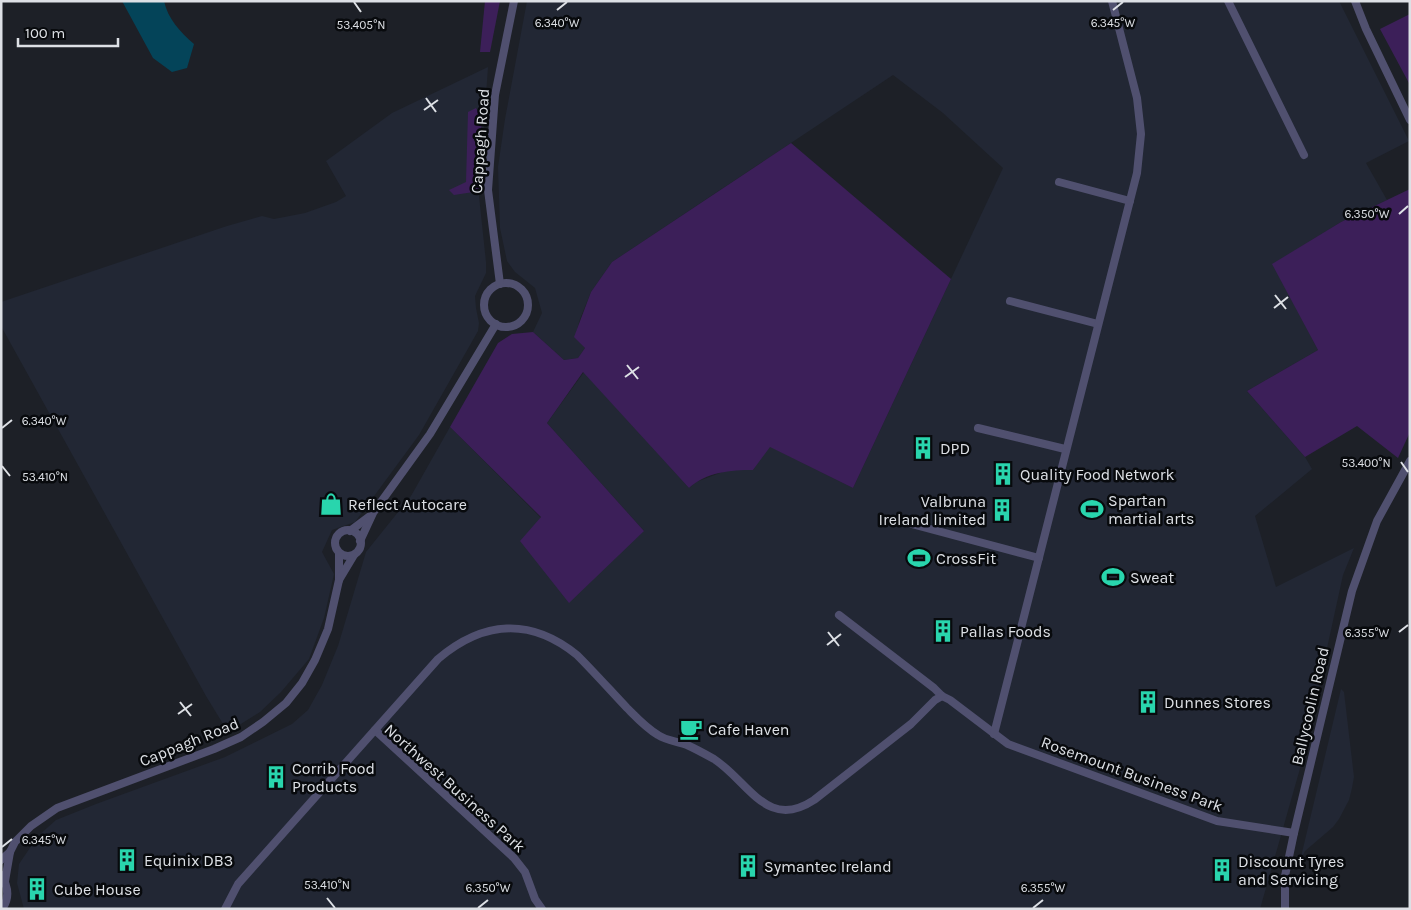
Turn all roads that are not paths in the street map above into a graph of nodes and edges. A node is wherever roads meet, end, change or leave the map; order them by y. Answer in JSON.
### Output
{"nodes":[{"id":1,"x":514,"y":1,"type":"edge"},
{"id":2,"x":1112,"y":1,"type":"edge"},
{"id":3,"x":1228,"y":1,"type":"edge"},
{"id":4,"x":1355,"y":1,"type":"edge"},
{"id":5,"x":1410,"y":120,"type":"edge"},
{"id":6,"x":1304,"y":155,"type":"dead end"},
{"id":7,"x":1059,"y":182,"type":"dead end"},
{"id":8,"x":1130,"y":201,"type":"junction"},
{"id":9,"x":500,"y":284,"type":"junction"},
{"id":10,"x":1010,"y":301,"type":"dead end"},
{"id":11,"x":496,"y":324,"type":"junction"},
{"id":12,"x":1098,"y":324,"type":"junction"},
{"id":13,"x":978,"y":428,"type":"dead end"},
{"id":14,"x":1065,"y":450,"type":"junction"},
{"id":15,"x":1410,"y":461,"type":"edge"},
{"id":16,"x":373,"y":513,"type":"junction"},
{"id":17,"x":904,"y":522,"type":"dead end"},
{"id":18,"x":350,"y":531,"type":"junction"},
{"id":19,"x":360,"y":541,"type":"junction"},
{"id":20,"x":339,"y":553,"type":"junction"},
{"id":21,"x":354,"y":555,"type":"junction"},
{"id":22,"x":1039,"y":558,"type":"junction"},
{"id":23,"x":340,"y":580,"type":"junction"},
{"id":24,"x":839,"y":614,"type":"dead end"},
{"id":25,"x":942,"y":696,"type":"junction"},
{"id":26,"x":375,"y":730,"type":"junction"},
{"id":27,"x":994,"y":734,"type":"junction"},
{"id":28,"x":1294,"y":833,"type":"junction"},
{"id":29,"x":10,"y":852,"type":"junction"},
{"id":30,"x":1,"y":860,"type":"edge"},
{"id":31,"x":3,"y":878,"type":"edge"},
{"id":32,"x":8,"y":905,"type":"edge"},
{"id":33,"x":2,"y":909,"type":"edge"},
{"id":34,"x":225,"y":909,"type":"edge"},
{"id":35,"x":542,"y":909,"type":"edge"},
{"id":36,"x":1285,"y":909,"type":"edge"}],
"edges":[{"from":1,"to":9,"type":"street","name":"Cappagh Road"},
{"from":2,"to":8,"type":"street"},
{"from":3,"to":6,"type":"street"},
{"from":4,"to":5,"type":"street"},
{"from":7,"to":8,"type":"street"},
{"from":8,"to":12,"type":"street"},
{"from":9,"to":11,"type":"street"},
{"from":9,"to":11,"type":"street"},
{"from":10,"to":12,"type":"street"},
{"from":11,"to":16,"type":"street","name":"Cappagh Road"},
{"from":12,"to":14,"type":"street"},
{"from":13,"to":14,"type":"street"},
{"from":14,"to":22,"type":"street"},
{"from":15,"to":28,"type":"street","name":"Ballycoolin Road"},
{"from":16,"to":18,"type":"street","name":"Cappagh Road"},
{"from":16,"to":19,"type":"street","name":"Cappagh Road"},
{"from":17,"to":22,"type":"street"},
{"from":18,"to":19,"type":"street"},
{"from":18,"to":20,"type":"street","name":"Cappagh Road"},
{"from":19,"to":21,"type":"street","name":"Cappagh Road"},
{"from":20,"to":21,"type":"street"},
{"from":20,"to":23,"type":"street","name":"Cappagh Road"},
{"from":21,"to":23,"type":"street","name":"Cappagh Road"},
{"from":22,"to":27,"type":"street"},
{"from":23,"to":29,"type":"street","name":"Cappagh Road"},
{"from":24,"to":25,"type":"street","name":"Rosemount Business Park"},
{"from":25,"to":26,"type":"street"},
{"from":25,"to":27,"type":"street","name":"Rosemount Business Park"},
{"from":26,"to":34,"type":"street","name":"Northwest Business Park"},
{"from":26,"to":35,"type":"street","name":"Northwest Business Park"},
{"from":27,"to":28,"type":"street","name":"Rosemount Business Park"},
{"from":28,"to":36,"type":"street","name":"Ballycoolin Road"},
{"from":29,"to":30,"type":"street","name":"Cappagh Road"},
{"from":29,"to":31,"type":"street","name":"Cappagh Road"},
{"from":31,"to":32,"type":"street","name":"Cappagh Road"},
{"from":32,"to":33,"type":"street"}]}
